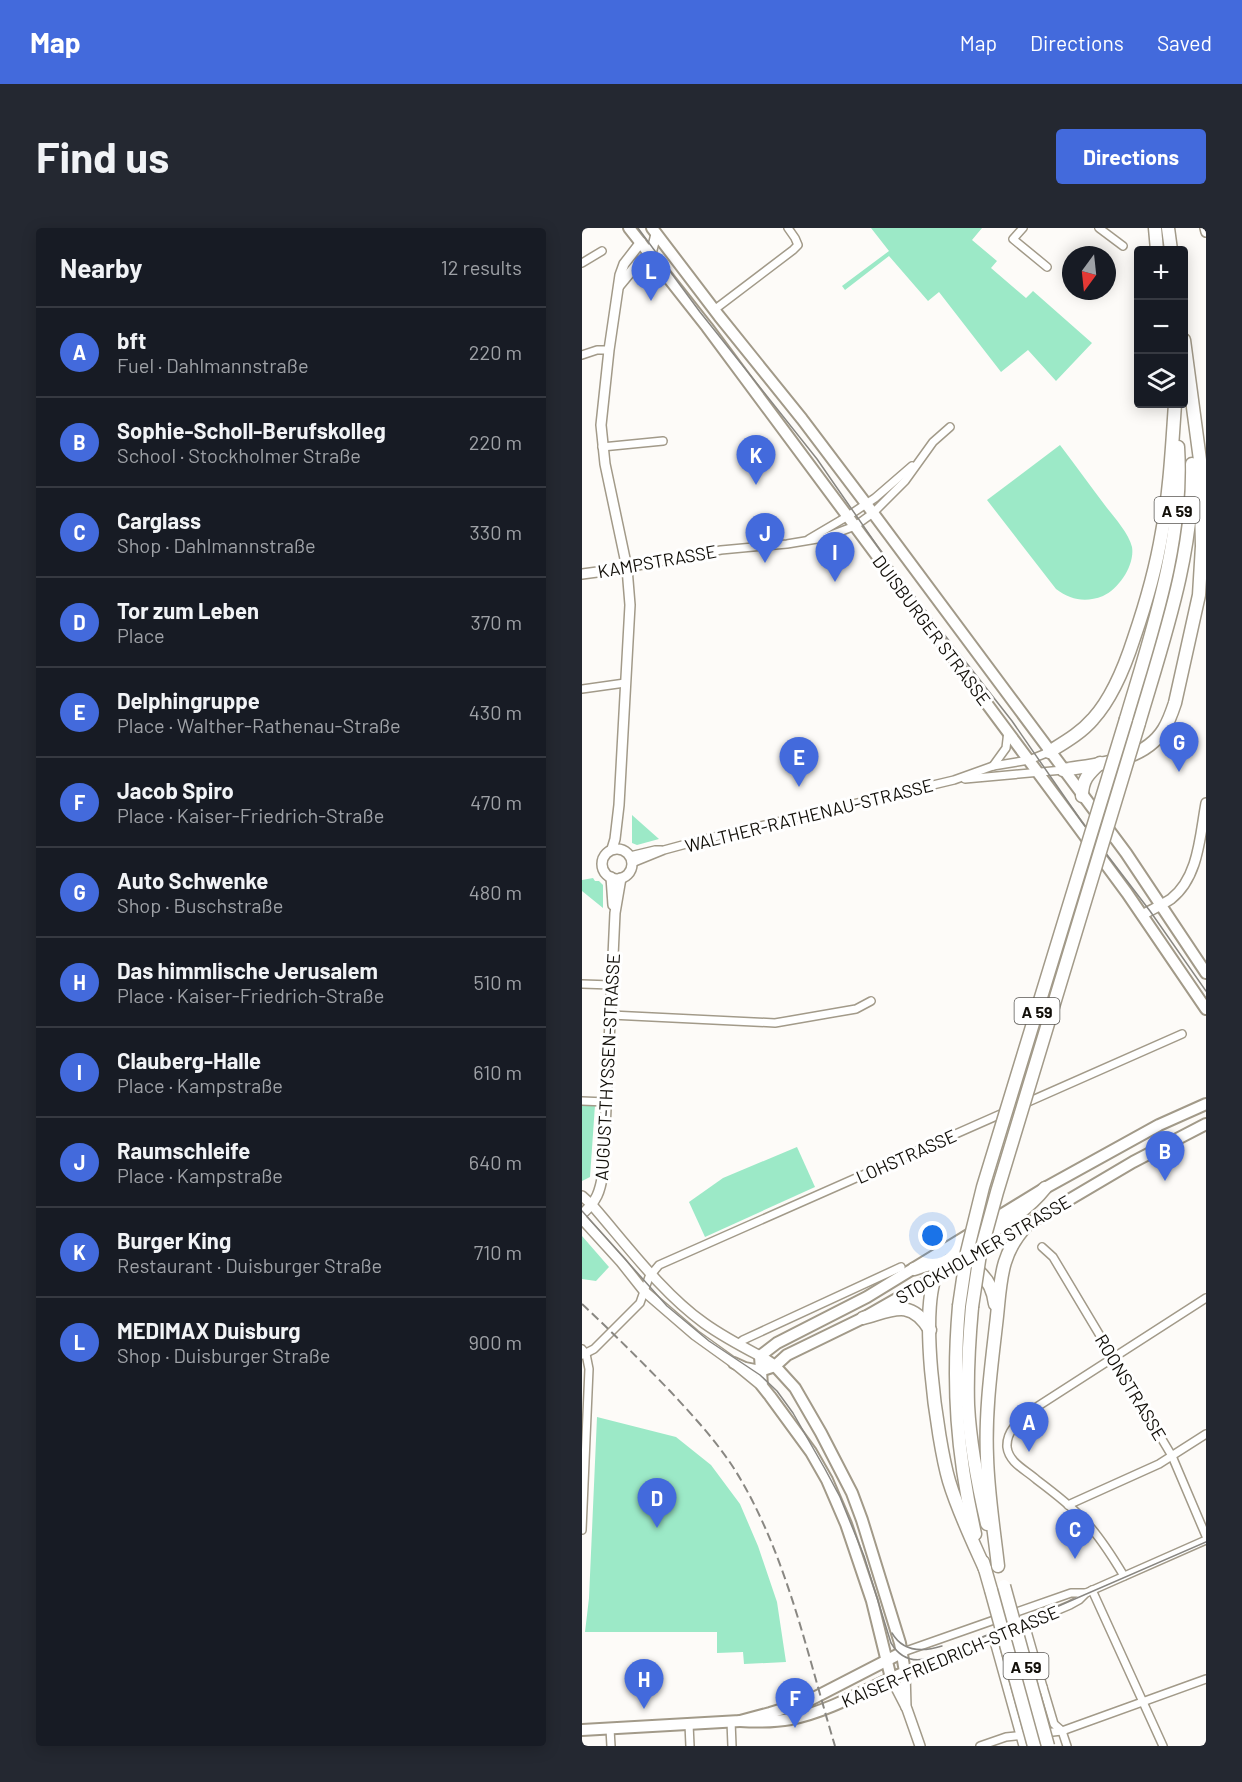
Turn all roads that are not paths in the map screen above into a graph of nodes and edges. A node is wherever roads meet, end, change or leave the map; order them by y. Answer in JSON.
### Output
{"nodes":[{"id":1,"x":629,"y":228,"type":"edge"},
{"id":2,"x":788,"y":228,"type":"edge"},
{"id":3,"x":1023,"y":228,"type":"edge"},
{"id":4,"x":1099,"y":228,"type":"edge"},
{"id":5,"x":1155,"y":228,"type":"edge"},
{"id":6,"x":1168,"y":228,"type":"edge"},
{"id":7,"x":654,"y":231,"type":"edge"},
{"id":8,"x":641,"y":242,"type":"junction"},
{"id":9,"x":1123,"y":246,"type":"dead end"},
{"id":10,"x":1157,"y":246,"type":"edge"},
{"id":11,"x":1170,"y":246,"type":"edge"},
{"id":12,"x":602,"y":251,"type":"dead end"},
{"id":13,"x":651,"y":254,"type":"junction"},
{"id":14,"x":582,"y":263,"type":"edge"},
{"id":15,"x":1047,"y":267,"type":"dead end"},
{"id":16,"x":618,"y":288,"type":"junction"},
{"id":17,"x":714,"y":310,"type":"junction"},
{"id":18,"x":609,"y":350,"type":"junction"},
{"id":19,"x":1185,"y":354,"type":"edge"},
{"id":20,"x":582,"y":355,"type":"edge"},
{"id":21,"x":1190,"y":397,"type":"junction"},
{"id":22,"x":1175,"y":408,"type":"edge"},
{"id":23,"x":1175,"y":408,"type":"edge"},
{"id":24,"x":950,"y":427,"type":"dead end"},
{"id":25,"x":663,"y":441,"type":"dead end"},
{"id":26,"x":602,"y":447,"type":"junction"},
{"id":27,"x":918,"y":461,"type":"junction"},
{"id":28,"x":869,"y":509,"type":"junction"},
{"id":29,"x":848,"y":516,"type":"junction"},
{"id":30,"x":855,"y":526,"type":"junction"},
{"id":31,"x":804,"y":542,"type":"junction"},
{"id":32,"x":627,"y":568,"type":"junction"},
{"id":33,"x":582,"y":574,"type":"edge"},
{"id":34,"x":625,"y":683,"type":"junction"},
{"id":35,"x":582,"y":689,"type":"edge"},
{"id":36,"x":1008,"y":731,"type":"junction"},
{"id":37,"x":1049,"y":752,"type":"junction"},
{"id":38,"x":1029,"y":760,"type":"junction"},
{"id":39,"x":1100,"y":763,"type":"junction"},
{"id":40,"x":993,"y":766,"type":"junction"},
{"id":41,"x":1063,"y":770,"type":"junction"},
{"id":42,"x":1038,"y":772,"type":"junction"},
{"id":43,"x":954,"y":780,"type":"junction"},
{"id":44,"x":1082,"y":796,"type":"junction"},
{"id":45,"x":1206,"y":803,"type":"edge"},
{"id":46,"x":619,"y":805,"type":"junction"},
{"id":47,"x":612,"y":849,"type":"junction"},
{"id":48,"x":628,"y":856,"type":"junction"},
{"id":49,"x":610,"y":877,"type":"junction"},
{"id":50,"x":621,"y":878,"type":"junction"},
{"id":51,"x":1161,"y":904,"type":"junction"},
{"id":52,"x":615,"y":913,"type":"junction"},
{"id":53,"x":1142,"y":915,"type":"junction"},
{"id":54,"x":1206,"y":973,"type":"edge"},
{"id":55,"x":582,"y":984,"type":"edge"},
{"id":56,"x":612,"y":985,"type":"junction"},
{"id":57,"x":871,"y":1001,"type":"dead end"},
{"id":58,"x":1206,"y":1009,"type":"edge"},
{"id":59,"x":611,"y":1015,"type":"junction"},
{"id":60,"x":1182,"y":1034,"type":"dead end"},
{"id":61,"x":582,"y":1101,"type":"edge"},
{"id":62,"x":606,"y":1102,"type":"junction"},
{"id":63,"x":1206,"y":1104,"type":"edge"},
{"id":64,"x":1206,"y":1124,"type":"edge"},
{"id":65,"x":1045,"y":1188,"type":"junction"},
{"id":66,"x":582,"y":1196,"type":"edge"},
{"id":67,"x":592,"y":1205,"type":"junction"},
{"id":68,"x":582,"y":1214,"type":"edge"},
{"id":69,"x":582,"y":1219,"type":"edge"},
{"id":70,"x":1028,"y":1224,"type":"junction"},
{"id":71,"x":1042,"y":1247,"type":"dead end"},
{"id":72,"x":947,"y":1261,"type":"junction"},
{"id":73,"x":960,"y":1263,"type":"junction"},
{"id":74,"x":907,"y":1268,"type":"junction"},
{"id":75,"x":652,"y":1273,"type":"junction"},
{"id":76,"x":934,"y":1278,"type":"junction"},
{"id":77,"x":644,"y":1291,"type":"junction"},
{"id":78,"x":1206,"y":1298,"type":"edge"},
{"id":79,"x":863,"y":1318,"type":"junction"},
{"id":80,"x":997,"y":1320,"type":"junction"},
{"id":81,"x":930,"y":1330,"type":"junction"},
{"id":82,"x":738,"y":1344,"type":"junction"},
{"id":83,"x":583,"y":1353,"type":"edge"},
{"id":84,"x":760,"y":1356,"type":"junction"},
{"id":85,"x":1114,"y":1358,"type":"junction"},
{"id":86,"x":734,"y":1363,"type":"junction"},
{"id":87,"x":775,"y":1366,"type":"junction"},
{"id":88,"x":761,"y":1371,"type":"junction"},
{"id":89,"x":762,"y":1386,"type":"junction"},
{"id":90,"x":1206,"y":1434,"type":"edge"},
{"id":91,"x":1172,"y":1456,"type":"junction"},
{"id":92,"x":1068,"y":1505,"type":"junction"},
{"id":93,"x":582,"y":1530,"type":"edge"},
{"id":94,"x":1206,"y":1538,"type":"edge"},
{"id":95,"x":998,"y":1566,"type":"junction"},
{"id":96,"x":985,"y":1569,"type":"junction"},
{"id":97,"x":1124,"y":1576,"type":"junction"},
{"id":98,"x":1089,"y":1591,"type":"junction"},
{"id":99,"x":1025,"y":1624,"type":"junction"},
{"id":100,"x":993,"y":1638,"type":"junction"},
{"id":101,"x":903,"y":1652,"type":"junction"},
{"id":102,"x":887,"y":1660,"type":"junction"},
{"id":103,"x":905,"y":1672,"type":"junction"},
{"id":104,"x":891,"y":1678,"type":"junction"},
{"id":105,"x":1206,"y":1679,"type":"edge"},
{"id":106,"x":1043,"y":1687,"type":"junction"},
{"id":107,"x":1009,"y":1695,"type":"junction"},
{"id":108,"x":1143,"y":1701,"type":"junction"},
{"id":109,"x":906,"y":1709,"type":"junction"},
{"id":110,"x":735,"y":1721,"type":"junction"},
{"id":111,"x":689,"y":1724,"type":"junction"},
{"id":112,"x":610,"y":1729,"type":"junction"},
{"id":113,"x":582,"y":1730,"type":"edge"},
{"id":114,"x":1062,"y":1731,"type":"junction"},
{"id":115,"x":1020,"y":1735,"type":"junction"},
{"id":116,"x":611,"y":1746,"type":"edge"},
{"id":117,"x":690,"y":1746,"type":"edge"},
{"id":118,"x":732,"y":1746,"type":"edge"},
{"id":119,"x":920,"y":1746,"type":"edge"},
{"id":120,"x":980,"y":1746,"type":"edge"},
{"id":121,"x":1023,"y":1746,"type":"edge"},
{"id":122,"x":1034,"y":1746,"type":"edge"},
{"id":123,"x":1048,"y":1746,"type":"edge"},
{"id":124,"x":1067,"y":1746,"type":"edge"},
{"id":125,"x":1163,"y":1746,"type":"edge"}],
"edges":[{"from":1,"to":8,"type":"main road","name":"DUISBURGER STRASSE"},
{"from":2,"to":17,"type":"street"},
{"from":3,"to":15,"type":"street"},
{"from":4,"to":9,"type":"street"},
{"from":5,"to":10,"type":"highway"},
{"from":6,"to":11,"type":"highway"},
{"from":7,"to":13,"type":"street"},
{"from":7,"to":17,"type":"main road","name":"DUISBURGER STRASSE"},
{"from":8,"to":13,"type":"main road","name":"DUISBURGER STRASSE"},
{"from":8,"to":16,"type":"street"},
{"from":12,"to":14,"type":"street"},
{"from":13,"to":16,"type":"street"},
{"from":13,"to":29,"type":"main road","name":"DUISBURGER STRASSE"},
{"from":16,"to":18,"type":"street"},
{"from":17,"to":28,"type":"main road","name":"DUISBURGER STRASSE"},
{"from":18,"to":20,"type":"street"},
{"from":18,"to":26,"type":"street"},
{"from":19,"to":21,"type":"highway","number":"A 59"},
{"from":21,"to":39,"type":"highway"},
{"from":21,"to":95,"type":"highway","number":"A 59","bridge":true},
{"from":22,"to":96,"type":"highway","number":"A 59","bridge":true},
{"from":23,"to":37,"type":"highway"},
{"from":24,"to":27,"type":"street","name":"KAMPSTRASSE"},
{"from":25,"to":26,"type":"street"},
{"from":26,"to":32,"type":"street"},
{"from":27,"to":28,"type":"street","name":"KAMPSTRASSE"},
{"from":27,"to":28,"type":"street","name":"KAMPSTRASSE"},
{"from":28,"to":29,"type":"street","name":"KAMPSTRASSE"},
{"from":28,"to":30,"type":"street","name":"KAMPSTRASSE"},
{"from":28,"to":37,"type":"main road","name":"DUISBURGER STRASSE"},
{"from":29,"to":30,"type":"main road","name":"DUISBURGER STRASSE"},
{"from":29,"to":31,"type":"street","name":"KAMPSTRASSE"},
{"from":30,"to":31,"type":"street","name":"KAMPSTRASSE"},
{"from":30,"to":36,"type":"main road","name":"DUISBURGER STRASSE"},
{"from":31,"to":32,"type":"street","name":"KAMPSTRASSE"},
{"from":32,"to":33,"type":"street","name":"KAMPSTRASSE"},
{"from":32,"to":34,"type":"street"},
{"from":34,"to":35,"type":"street"},
{"from":34,"to":46,"type":"street"},
{"from":36,"to":38,"type":"main road","name":"DUISBURGER STRASSE"},
{"from":36,"to":40,"type":"street"},
{"from":37,"to":38,"type":"street","name":"WALTHER-RATHENAU-STRASSE"},
{"from":37,"to":41,"type":"main road","name":"DUISBURGER STRASSE"},
{"from":38,"to":40,"type":"street","name":"WALTHER-RATHENAU-STRASSE"},
{"from":38,"to":42,"type":"main road","name":"DUISBURGER STRASSE"},
{"from":39,"to":41,"type":"highway"},
{"from":39,"to":44,"type":"highway"},
{"from":40,"to":43,"type":"street","name":"WALTHER-RATHENAU-STRASSE"},
{"from":41,"to":42,"type":"street","name":"WALTHER-RATHENAU-STRASSE"},
{"from":41,"to":44,"type":"main road","name":"DUISBURGER STRASSE"},
{"from":42,"to":43,"type":"street","name":"WALTHER-RATHENAU-STRASSE"},
{"from":42,"to":53,"type":"main road","name":"DUISBURGER STRASSE"},
{"from":43,"to":48,"type":"street","name":"WALTHER-RATHENAU-STRASSE"},
{"from":44,"to":51,"type":"main road","name":"DUISBURGER STRASSE"},
{"from":45,"to":51,"type":"street"},
{"from":46,"to":47,"type":"street"},
{"from":46,"to":48,"type":"street"},
{"from":47,"to":48,"type":"street"},
{"from":47,"to":49,"type":"street"},
{"from":48,"to":50,"type":"street"},
{"from":49,"to":50,"type":"street"},
{"from":49,"to":52,"type":"street","name":"AUGUST-THYSSEN-STRASSE"},
{"from":50,"to":52,"type":"street","name":"AUGUST-THYSSEN-STRASSE"},
{"from":51,"to":53,"type":"street"},
{"from":51,"to":54,"type":"main road","name":"DUISBURGER STRASSE"},
{"from":52,"to":56,"type":"street","name":"AUGUST-THYSSEN-STRASSE"},
{"from":53,"to":58,"type":"main road","name":"DUISBURGER STRASSE"},
{"from":55,"to":56,"type":"street"},
{"from":56,"to":59,"type":"street","name":"AUGUST-THYSSEN-STRASSE"},
{"from":57,"to":59,"type":"street"},
{"from":59,"to":62,"type":"street","name":"AUGUST-THYSSEN-STRASSE"},
{"from":60,"to":75,"type":"street","name":"LOHSTRASSE"},
{"from":61,"to":62,"type":"street"},
{"from":62,"to":67,"type":"street","name":"AUGUST-THYSSEN-STRASSE"},
{"from":63,"to":65,"type":"main road","name":"STOCKHOLMER STRASSE"},
{"from":64,"to":70,"type":"main road","name":"STOCKHOLMER STRASSE"},
{"from":65,"to":72,"type":"highway"},
{"from":65,"to":74,"type":"main road","name":"STOCKHOLMER STRASSE"},
{"from":66,"to":67,"type":"street"},
{"from":67,"to":68,"type":"street","name":"AUGUST-THYSSEN-STRASSE"},
{"from":67,"to":75,"type":"street"},
{"from":69,"to":77,"type":"street"},
{"from":70,"to":73,"type":"main road","name":"STOCKHOLMER STRASSE"},
{"from":70,"to":80,"type":"highway"},
{"from":71,"to":85,"type":"street","name":"ROONSTRASSE"},
{"from":72,"to":73,"type":"highway"},
{"from":72,"to":74,"type":"highway"},
{"from":72,"to":76,"type":"highway"},
{"from":73,"to":76,"type":"main road","name":"STOCKHOLMER STRASSE"},
{"from":73,"to":80,"type":"highway"},
{"from":74,"to":82,"type":"street","name":"STOCKHOLMER STRASSE"},
{"from":74,"to":84,"type":"main road","name":"STOCKHOLMER STRASSE"},
{"from":75,"to":77,"type":"street"},
{"from":75,"to":82,"type":"street"},
{"from":76,"to":79,"type":"main road","name":"STOCKHOLMER STRASSE"},
{"from":76,"to":81,"type":"highway"},
{"from":77,"to":83,"type":"street"},
{"from":77,"to":86,"type":"street"},
{"from":78,"to":85,"type":"street"},
{"from":79,"to":81,"type":"highway"},
{"from":79,"to":87,"type":"main road","name":"STOCKHOLMER STRASSE"},
{"from":80,"to":95,"type":"highway"},
{"from":81,"to":96,"type":"highway"},
{"from":82,"to":84,"type":"street"},
{"from":83,"to":93,"type":"street"},
{"from":84,"to":87,"type":"main road"},
{"from":84,"to":88,"type":"main road"},
{"from":85,"to":91,"type":"street","name":"ROONSTRASSE"},
{"from":85,"to":92,"type":"street"},
{"from":86,"to":88,"type":"main road"},
{"from":86,"to":89,"type":"street"},
{"from":87,"to":88,"type":"main road","name":"STOCKHOLMER STRASSE"},
{"from":87,"to":101,"type":"main road"},
{"from":88,"to":89,"type":"main road"},
{"from":89,"to":102,"type":"main road"},
{"from":90,"to":91,"type":"street"},
{"from":91,"to":92,"type":"street"},
{"from":91,"to":94,"type":"street","name":"ROONSTRASSE"},
{"from":92,"to":97,"type":"street"},
{"from":94,"to":97,"type":"street","name":"KAISER-FRIEDRICH-STRASSE"},
{"from":95,"to":123,"type":"highway","number":"A 59","bridge":true},
{"from":96,"to":122,"type":"highway","number":"A 59","bridge":true},
{"from":97,"to":98,"type":"street","name":"KAISER-FRIEDRICH-STRASSE"},
{"from":98,"to":99,"type":"street","name":"KAISER-FRIEDRICH-STRASSE"},
{"from":98,"to":101,"type":"street","name":"KAISER-FRIEDRICH-STRASSE"},
{"from":98,"to":108,"type":"street"},
{"from":99,"to":100,"type":"street","name":"KAISER-FRIEDRICH-STRASSE"},
{"from":99,"to":106,"type":"street"},
{"from":100,"to":103,"type":"street","name":"KAISER-FRIEDRICH-STRASSE"},
{"from":100,"to":107,"type":"street"},
{"from":101,"to":102,"type":"main road","name":"KAISER-FRIEDRICH-STRASSE"},
{"from":101,"to":103,"type":"main road"},
{"from":102,"to":104,"type":"main road"},
{"from":102,"to":110,"type":"main road","name":"KAISER-FRIEDRICH-STRASSE"},
{"from":103,"to":104,"type":"main road","name":"KAISER-FRIEDRICH-STRASSE"},
{"from":103,"to":109,"type":"street"},
{"from":104,"to":109,"type":"street"},
{"from":104,"to":110,"type":"main road","name":"KAISER-FRIEDRICH-STRASSE"},
{"from":105,"to":108,"type":"street"},
{"from":106,"to":107,"type":"street"},
{"from":106,"to":114,"type":"street"},
{"from":107,"to":115,"type":"street"},
{"from":108,"to":114,"type":"street"},
{"from":108,"to":125,"type":"street"},
{"from":109,"to":119,"type":"street"},
{"from":110,"to":111,"type":"main road","name":"KAISER-FRIEDRICH-STRASSE"},
{"from":110,"to":118,"type":"street"},
{"from":111,"to":112,"type":"main road","name":"KAISER-FRIEDRICH-STRASSE"},
{"from":111,"to":117,"type":"street"},
{"from":112,"to":113,"type":"main road","name":"KAISER-FRIEDRICH-STRASSE"},
{"from":112,"to":116,"type":"street"},
{"from":114,"to":115,"type":"street"},
{"from":114,"to":124,"type":"street"},
{"from":115,"to":120,"type":"street"},
{"from":115,"to":121,"type":"street"}]}
